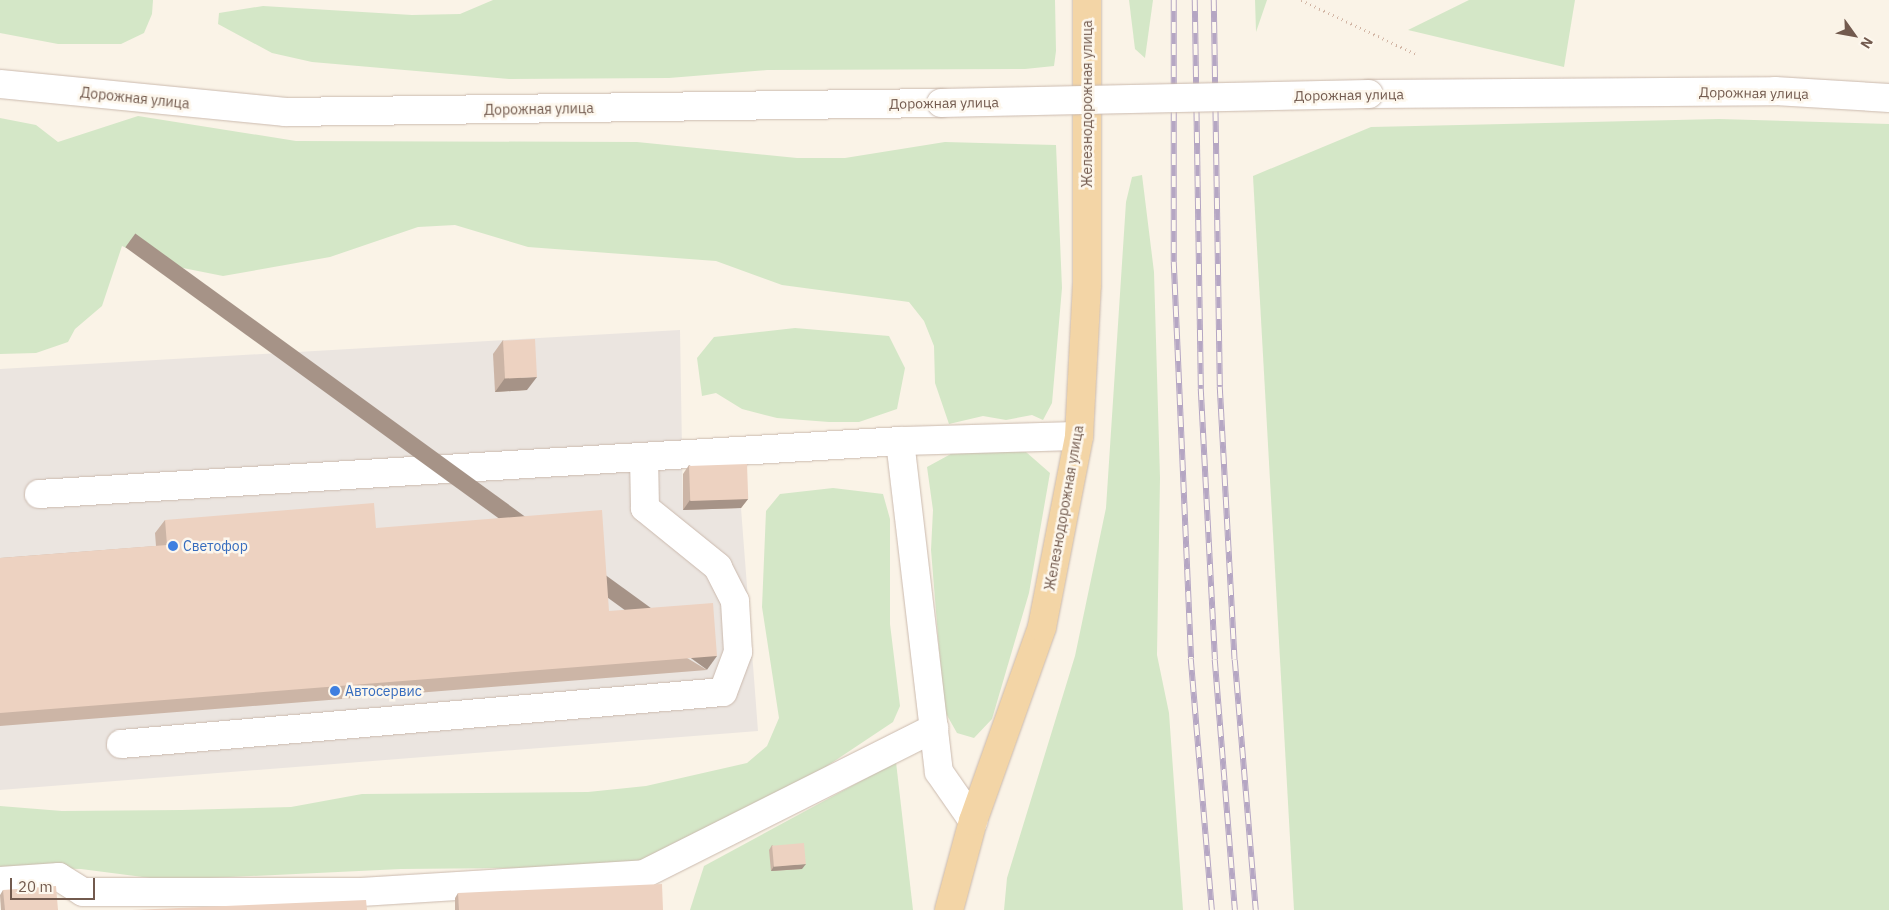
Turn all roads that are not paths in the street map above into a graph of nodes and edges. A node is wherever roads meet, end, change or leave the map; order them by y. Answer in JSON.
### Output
{"nodes":[{"id":1,"x":1087,"y":0,"type":"edge"},
{"id":2,"x":0,"y":84,"type":"edge"},
{"id":3,"x":1889,"y":98,"type":"edge"},
{"id":4,"x":1079,"y":436,"type":"junction"},
{"id":5,"x":900,"y":441,"type":"junction"},
{"id":6,"x":644,"y":457,"type":"junction"},
{"id":7,"x":39,"y":494,"type":"dead end"},
{"id":8,"x":934,"y":728,"type":"junction"},
{"id":9,"x":121,"y":744,"type":"dead end"},
{"id":10,"x":973,"y":821,"type":"junction"},
{"id":11,"x":0,"y":881,"type":"edge"},
{"id":12,"x":83,"y":901,"type":"edge"},
{"id":13,"x":949,"y":910,"type":"edge"}],
"edges":[{"from":1,"to":4,"type":"main road","name":"Железнодорожная улица"},
{"from":2,"to":3,"type":"street","name":"Дорожная улица","bridge":true},
{"from":4,"to":5,"type":"street"},
{"from":4,"to":10,"type":"main road","name":"Железнодорожная улица"},
{"from":5,"to":6,"type":"street"},
{"from":5,"to":8,"type":"street"},
{"from":6,"to":7,"type":"street"},
{"from":6,"to":9,"type":"street"},
{"from":8,"to":10,"type":"street"},
{"from":8,"to":12,"type":"street"},
{"from":10,"to":13,"type":"main road","name":"Железнодорожная улица"},
{"from":11,"to":12,"type":"street"}]}
